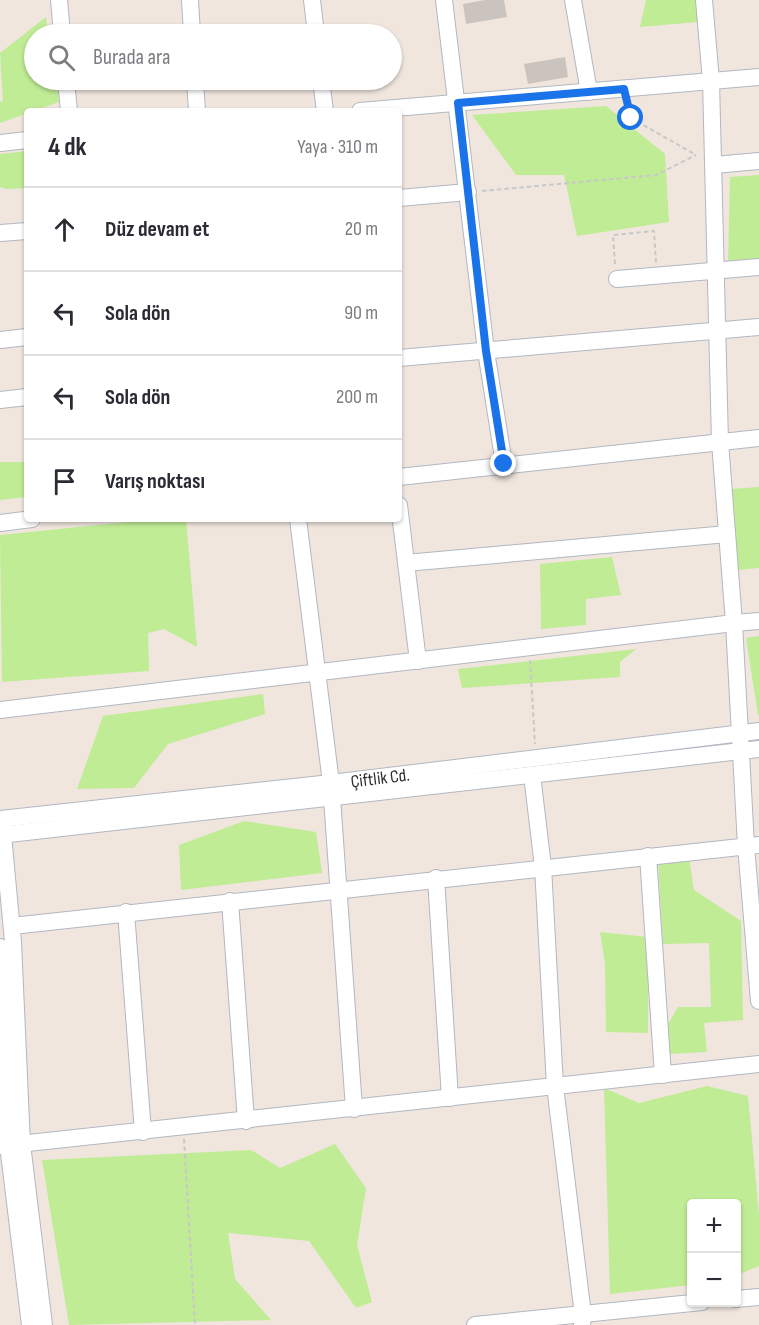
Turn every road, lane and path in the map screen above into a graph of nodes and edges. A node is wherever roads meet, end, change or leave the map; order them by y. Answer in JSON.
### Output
{"nodes":[{"id":1,"x":59,"y":0,"type":"edge"},
{"id":2,"x":190,"y":0,"type":"edge"},
{"id":3,"x":312,"y":0,"type":"edge"},
{"id":4,"x":444,"y":0,"type":"edge"},
{"id":5,"x":573,"y":0,"type":"edge"},
{"id":6,"x":704,"y":0,"type":"edge"},
{"id":7,"x":61,"y":24,"type":"edge"},
{"id":8,"x":191,"y":24,"type":"edge"},
{"id":9,"x":315,"y":24,"type":"edge"},
{"id":10,"x":759,"y":78,"type":"edge"},
{"id":11,"x":711,"y":81,"type":"junction"},
{"id":12,"x":624,"y":89,"type":"junction"},
{"id":13,"x":67,"y":90,"type":"edge"},
{"id":14,"x":196,"y":90,"type":"edge"},
{"id":15,"x":322,"y":90,"type":"edge"},
{"id":16,"x":590,"y":92,"type":"junction"},
{"id":17,"x":458,"y":103,"type":"junction"},
{"id":18,"x":69,"y":108,"type":"edge"},
{"id":19,"x":197,"y":108,"type":"edge"},
{"id":20,"x":325,"y":108,"type":"edge"},
{"id":21,"x":397,"y":108,"type":"edge"},
{"id":22,"x":24,"y":140,"type":"edge"},
{"id":23,"x":0,"y":143,"type":"edge"},
{"id":24,"x":696,"y":155,"type":"junction"},
{"id":25,"x":759,"y":161,"type":"edge"},
{"id":26,"x":714,"y":165,"type":"junction"},
{"id":27,"x":468,"y":192,"type":"junction"},
{"id":28,"x":402,"y":198,"type":"edge"},
{"id":29,"x":24,"y":231,"type":"edge"},
{"id":30,"x":0,"y":233,"type":"edge"},
{"id":31,"x":759,"y":267,"type":"edge"},
{"id":32,"x":716,"y":270,"type":"junction"},
{"id":33,"x":657,"y":276,"type":"junction"},
{"id":34,"x":617,"y":279,"type":"joint"},
{"id":35,"x":759,"y":327,"type":"edge"},
{"id":36,"x":718,"y":331,"type":"junction"},
{"id":37,"x":24,"y":337,"type":"edge"},
{"id":38,"x":0,"y":340,"type":"edge"},
{"id":39,"x":486,"y":351,"type":"junction"},
{"id":40,"x":402,"y":358,"type":"edge"},
{"id":41,"x":24,"y":397,"type":"edge"},
{"id":42,"x":0,"y":400,"type":"edge"},
{"id":43,"x":759,"y":438,"type":"edge"},
{"id":44,"x":720,"y":442,"type":"junction"},
{"id":45,"x":504,"y":464,"type":"junction"},
{"id":46,"x":402,"y":477,"type":"edge"},
{"id":47,"x":24,"y":520,"type":"edge"},
{"id":48,"x":0,"y":522,"type":"edge"},
{"id":49,"x":298,"y":522,"type":"edge"},
{"id":50,"x":401,"y":522,"type":"edge"},
{"id":51,"x":727,"y":534,"type":"junction"},
{"id":52,"x":406,"y":562,"type":"junction"},
{"id":53,"x":759,"y":621,"type":"edge"},
{"id":54,"x":734,"y":623,"type":"junction"},
{"id":55,"x":530,"y":648,"type":"junction"},
{"id":56,"x":418,"y":662,"type":"junction"},
{"id":57,"x":318,"y":674,"type":"junction"},
{"id":58,"x":0,"y":710,"type":"edge"},
{"id":59,"x":759,"y":731,"type":"edge"},
{"id":60,"x":740,"y":743,"type":"junction"},
{"id":61,"x":759,"y":748,"type":"edge"},
{"id":62,"x":534,"y":767,"type":"junction"},
{"id":63,"x":332,"y":791,"type":"junction"},
{"id":64,"x":1,"y":823,"type":"edge"},
{"id":65,"x":752,"y":846,"type":"edge"},
{"id":66,"x":648,"y":856,"type":"junction"},
{"id":67,"x":543,"y":867,"type":"junction"},
{"id":68,"x":436,"y":878,"type":"junction"},
{"id":69,"x":339,"y":889,"type":"junction"},
{"id":70,"x":230,"y":901,"type":"junction"},
{"id":71,"x":126,"y":912,"type":"junction"},
{"id":72,"x":12,"y":926,"type":"junction"},
{"id":73,"x":0,"y":947,"type":"edge"},
{"id":74,"x":757,"y":950,"type":"edge"},
{"id":75,"x":759,"y":1001,"type":"edge"},
{"id":76,"x":759,"y":1064,"type":"edge"},
{"id":77,"x":663,"y":1074,"type":"junction"},
{"id":78,"x":555,"y":1086,"type":"junction"},
{"id":79,"x":450,"y":1098,"type":"junction"},
{"id":80,"x":354,"y":1109,"type":"junction"},
{"id":81,"x":246,"y":1120,"type":"junction"},
{"id":82,"x":183,"y":1127,"type":"junction"},
{"id":83,"x":144,"y":1132,"type":"junction"},
{"id":84,"x":10,"y":1145,"type":"edge"},
{"id":85,"x":759,"y":1297,"type":"edge"},
{"id":86,"x":741,"y":1299,"type":"edge"},
{"id":87,"x":687,"y":1304,"type":"edge"},
{"id":88,"x":583,"y":1320,"type":"edge"},
{"id":89,"x":30,"y":1325,"type":"edge"},
{"id":90,"x":44,"y":1325,"type":"edge"},
{"id":91,"x":195,"y":1325,"type":"edge"},
{"id":92,"x":475,"y":1325,"type":"edge"}],
"edges":[{"from":1,"to":7,"type":"street"},
{"from":2,"to":8,"type":"street"},
{"from":3,"to":9,"type":"street"},
{"from":4,"to":17,"type":"street"},
{"from":5,"to":16,"type":"street"},
{"from":6,"to":11,"type":"street"},
{"from":10,"to":11,"type":"street"},
{"from":11,"to":12,"type":"street"},
{"from":11,"to":26,"type":"street"},
{"from":12,"to":16,"type":"street"},
{"from":12,"to":24,"type":"path"},
{"from":13,"to":18,"type":"street"},
{"from":14,"to":19,"type":"street"},
{"from":15,"to":20,"type":"street"},
{"from":16,"to":17,"type":"street"},
{"from":17,"to":21,"type":"street"},
{"from":17,"to":27,"type":"street"},
{"from":22,"to":23,"type":"street"},
{"from":24,"to":26,"type":"path"},
{"from":24,"to":27,"type":"path"},
{"from":25,"to":26,"type":"street"},
{"from":26,"to":32,"type":"street"},
{"from":27,"to":28,"type":"street"},
{"from":27,"to":39,"type":"street"},
{"from":29,"to":30,"type":"street"},
{"from":31,"to":32,"type":"street"},
{"from":32,"to":33,"type":"street"},
{"from":32,"to":36,"type":"street"},
{"from":33,"to":34,"type":"street"},
{"from":33,"to":34,"type":"path"},
{"from":35,"to":36,"type":"street"},
{"from":36,"to":39,"type":"street"},
{"from":36,"to":44,"type":"street"},
{"from":37,"to":38,"type":"street"},
{"from":39,"to":40,"type":"street"},
{"from":39,"to":45,"type":"street"},
{"from":41,"to":42,"type":"street"},
{"from":43,"to":44,"type":"street"},
{"from":44,"to":45,"type":"street"},
{"from":44,"to":51,"type":"street"},
{"from":45,"to":46,"type":"street"},
{"from":47,"to":48,"type":"street"},
{"from":49,"to":57,"type":"street"},
{"from":50,"to":52,"type":"street"},
{"from":51,"to":52,"type":"street"},
{"from":51,"to":54,"type":"street"},
{"from":52,"to":56,"type":"street"},
{"from":53,"to":54,"type":"street"},
{"from":54,"to":55,"type":"street"},
{"from":54,"to":60,"type":"street"},
{"from":55,"to":56,"type":"street"},
{"from":55,"to":62,"type":"path"},
{"from":56,"to":57,"type":"street"},
{"from":57,"to":58,"type":"street"},
{"from":57,"to":63,"type":"street"},
{"from":59,"to":60,"type":"street","name":"Çiftlik Cd."},
{"from":60,"to":61,"type":"street","name":"Çiftlik Cd."},
{"from":60,"to":62,"type":"street","name":"Çiftlik Cd."},
{"from":60,"to":65,"type":"street"},
{"from":62,"to":63,"type":"street","name":"Çiftlik Cd."},
{"from":62,"to":67,"type":"street"},
{"from":63,"to":64,"type":"street","name":"Çiftlik Cd."},
{"from":63,"to":69,"type":"street"},
{"from":64,"to":72,"type":"street"},
{"from":65,"to":66,"type":"street"},
{"from":65,"to":74,"type":"street"},
{"from":66,"to":67,"type":"street"},
{"from":66,"to":77,"type":"street"},
{"from":67,"to":68,"type":"street"},
{"from":67,"to":78,"type":"street"},
{"from":68,"to":69,"type":"street"},
{"from":68,"to":79,"type":"street"},
{"from":69,"to":70,"type":"street"},
{"from":69,"to":80,"type":"street"},
{"from":70,"to":71,"type":"street"},
{"from":70,"to":81,"type":"street"},
{"from":71,"to":72,"type":"street"},
{"from":71,"to":83,"type":"street"},
{"from":72,"to":84,"type":"street"},
{"from":73,"to":84,"type":"street"},
{"from":74,"to":75,"type":"street"},
{"from":76,"to":77,"type":"street"},
{"from":77,"to":78,"type":"street"},
{"from":78,"to":79,"type":"street"},
{"from":78,"to":88,"type":"street"},
{"from":79,"to":80,"type":"street"},
{"from":80,"to":81,"type":"street"},
{"from":81,"to":82,"type":"street"},
{"from":82,"to":83,"type":"street"},
{"from":82,"to":91,"type":"path"},
{"from":83,"to":84,"type":"street"},
{"from":84,"to":89,"type":"street"},
{"from":84,"to":90,"type":"street"},
{"from":85,"to":86,"type":"street"},
{"from":87,"to":88,"type":"street"},
{"from":88,"to":92,"type":"street"}]}
